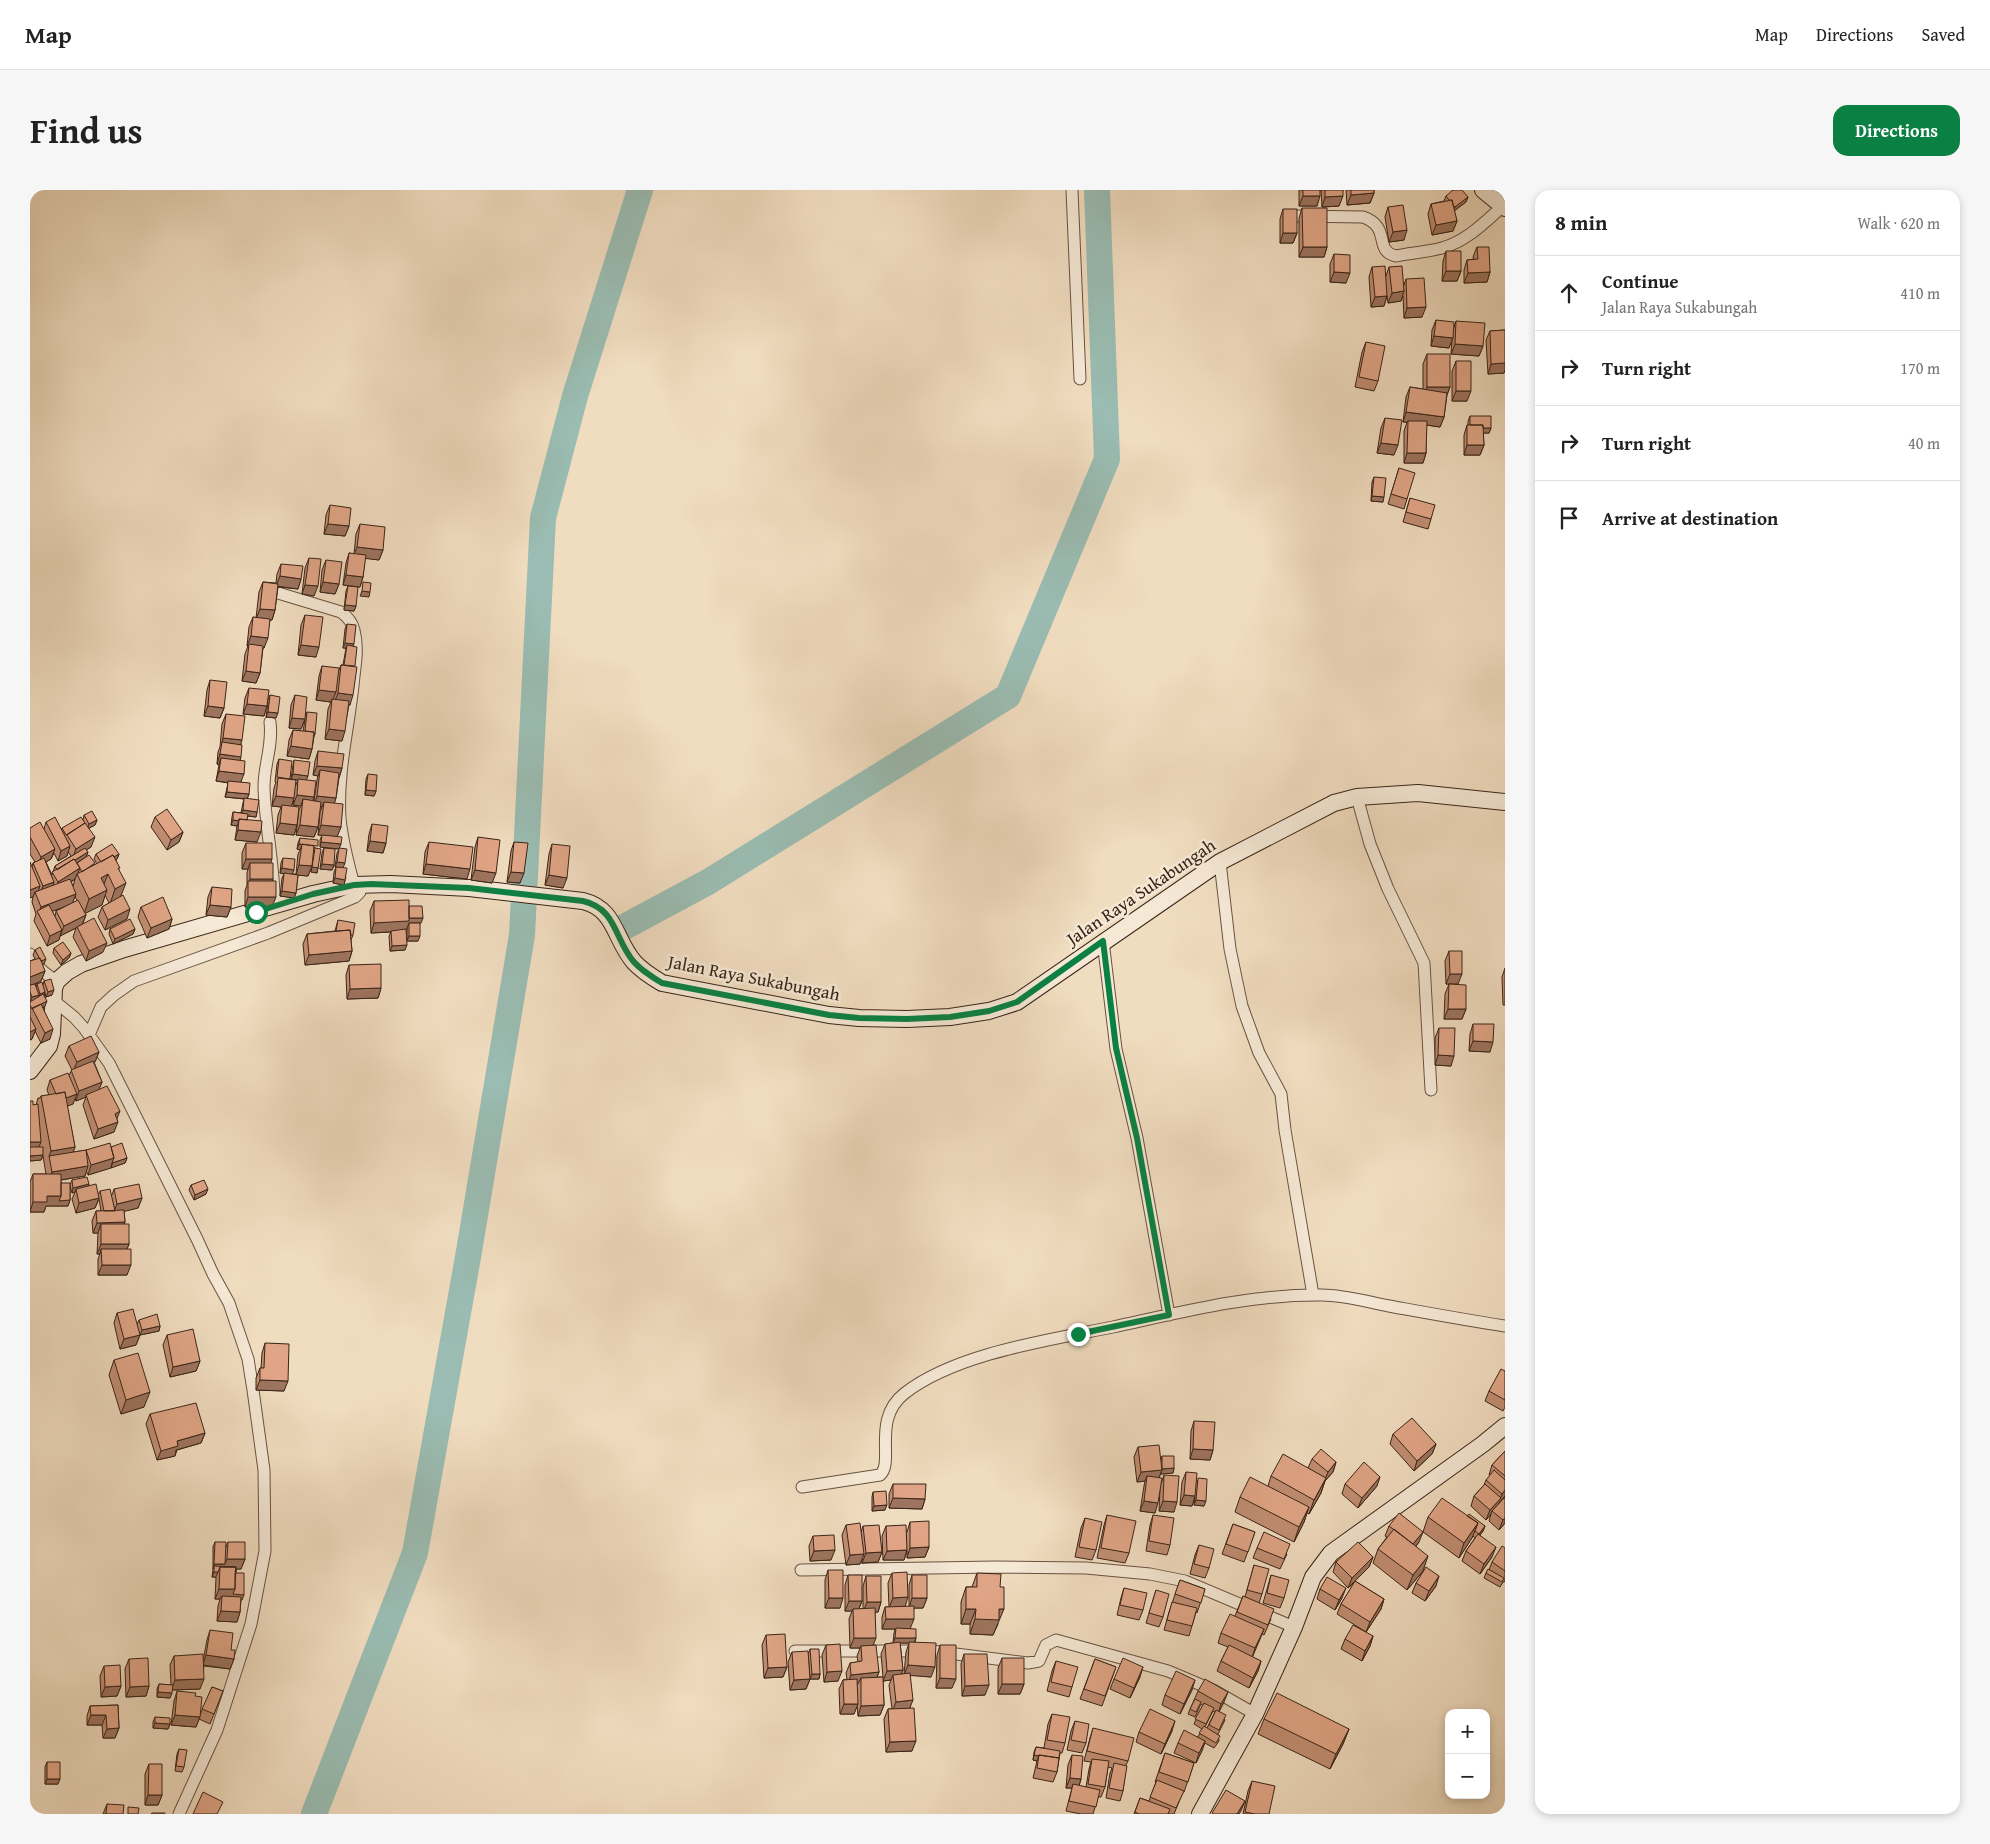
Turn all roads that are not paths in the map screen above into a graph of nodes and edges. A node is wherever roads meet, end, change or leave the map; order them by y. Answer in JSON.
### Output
{"nodes":[{"id":1,"x":1072,"y":190,"type":"edge"},
{"id":2,"x":1483,"y":190,"type":"edge"},
{"id":3,"x":1504,"y":207,"type":"edge"},
{"id":4,"x":1295,"y":216,"type":"edge"},
{"id":5,"x":1080,"y":379,"type":"dead end"},
{"id":6,"x":278,"y":592,"type":"edge"},
{"id":7,"x":270,"y":722,"type":"dead end"},
{"id":8,"x":1356,"y":797,"type":"junction"},
{"id":9,"x":1505,"y":802,"type":"edge"},
{"id":10,"x":1220,"y":862,"type":"junction"},
{"id":11,"x":358,"y":885,"type":"junction"},
{"id":12,"x":275,"y":907,"type":"junction"},
{"id":13,"x":1103,"y":941,"type":"junction"},
{"id":14,"x":30,"y":954,"type":"edge"},
{"id":15,"x":57,"y":981,"type":"junction"},
{"id":16,"x":53,"y":1000,"type":"junction"},
{"id":17,"x":89,"y":1035,"type":"junction"},
{"id":18,"x":30,"y":1071,"type":"edge"},
{"id":19,"x":1431,"y":1090,"type":"dead end"},
{"id":20,"x":1313,"y":1295,"type":"junction"},
{"id":21,"x":1169,"y":1315,"type":"junction"},
{"id":22,"x":1505,"y":1326,"type":"edge"},
{"id":23,"x":1505,"y":1426,"type":"edge"},
{"id":24,"x":802,"y":1487,"type":"dead end"},
{"id":25,"x":800,"y":1570,"type":"dead end"},
{"id":26,"x":1294,"y":1627,"type":"junction"},
{"id":27,"x":795,"y":1651,"type":"edge"},
{"id":28,"x":1255,"y":1714,"type":"junction"},
{"id":29,"x":179,"y":1814,"type":"edge"},
{"id":30,"x":1200,"y":1814,"type":"edge"}],
"edges":[{"from":1,"to":5,"type":"street"},
{"from":2,"to":3,"type":"street"},
{"from":3,"to":4,"type":"street"},
{"from":6,"to":11,"type":"street"},
{"from":7,"to":12,"type":"street"},
{"from":8,"to":9,"type":"street","name":"Jalan Raya Sukabungah"},
{"from":8,"to":10,"type":"street","name":"Jalan Raya Sukabungah"},
{"from":8,"to":19,"type":"street"},
{"from":10,"to":13,"type":"street","name":"Jalan Raya Sukabungah"},
{"from":10,"to":20,"type":"street"},
{"from":11,"to":12,"type":"street","name":"Jalan Raya Sukabungah"},
{"from":11,"to":13,"type":"street","name":"Jalan Raya Sukabungah"},
{"from":11,"to":17,"type":"street"},
{"from":12,"to":15,"type":"street","name":"Jalan Raya Sukabungah"},
{"from":13,"to":21,"type":"street"},
{"from":14,"to":15,"type":"street"},
{"from":15,"to":16,"type":"street"},
{"from":16,"to":17,"type":"street"},
{"from":16,"to":18,"type":"street"},
{"from":17,"to":29,"type":"street"},
{"from":20,"to":21,"type":"street"},
{"from":20,"to":22,"type":"street"},
{"from":21,"to":24,"type":"street"},
{"from":23,"to":26,"type":"street"},
{"from":25,"to":26,"type":"street"},
{"from":26,"to":28,"type":"street"},
{"from":27,"to":28,"type":"street"},
{"from":28,"to":30,"type":"street"}]}
